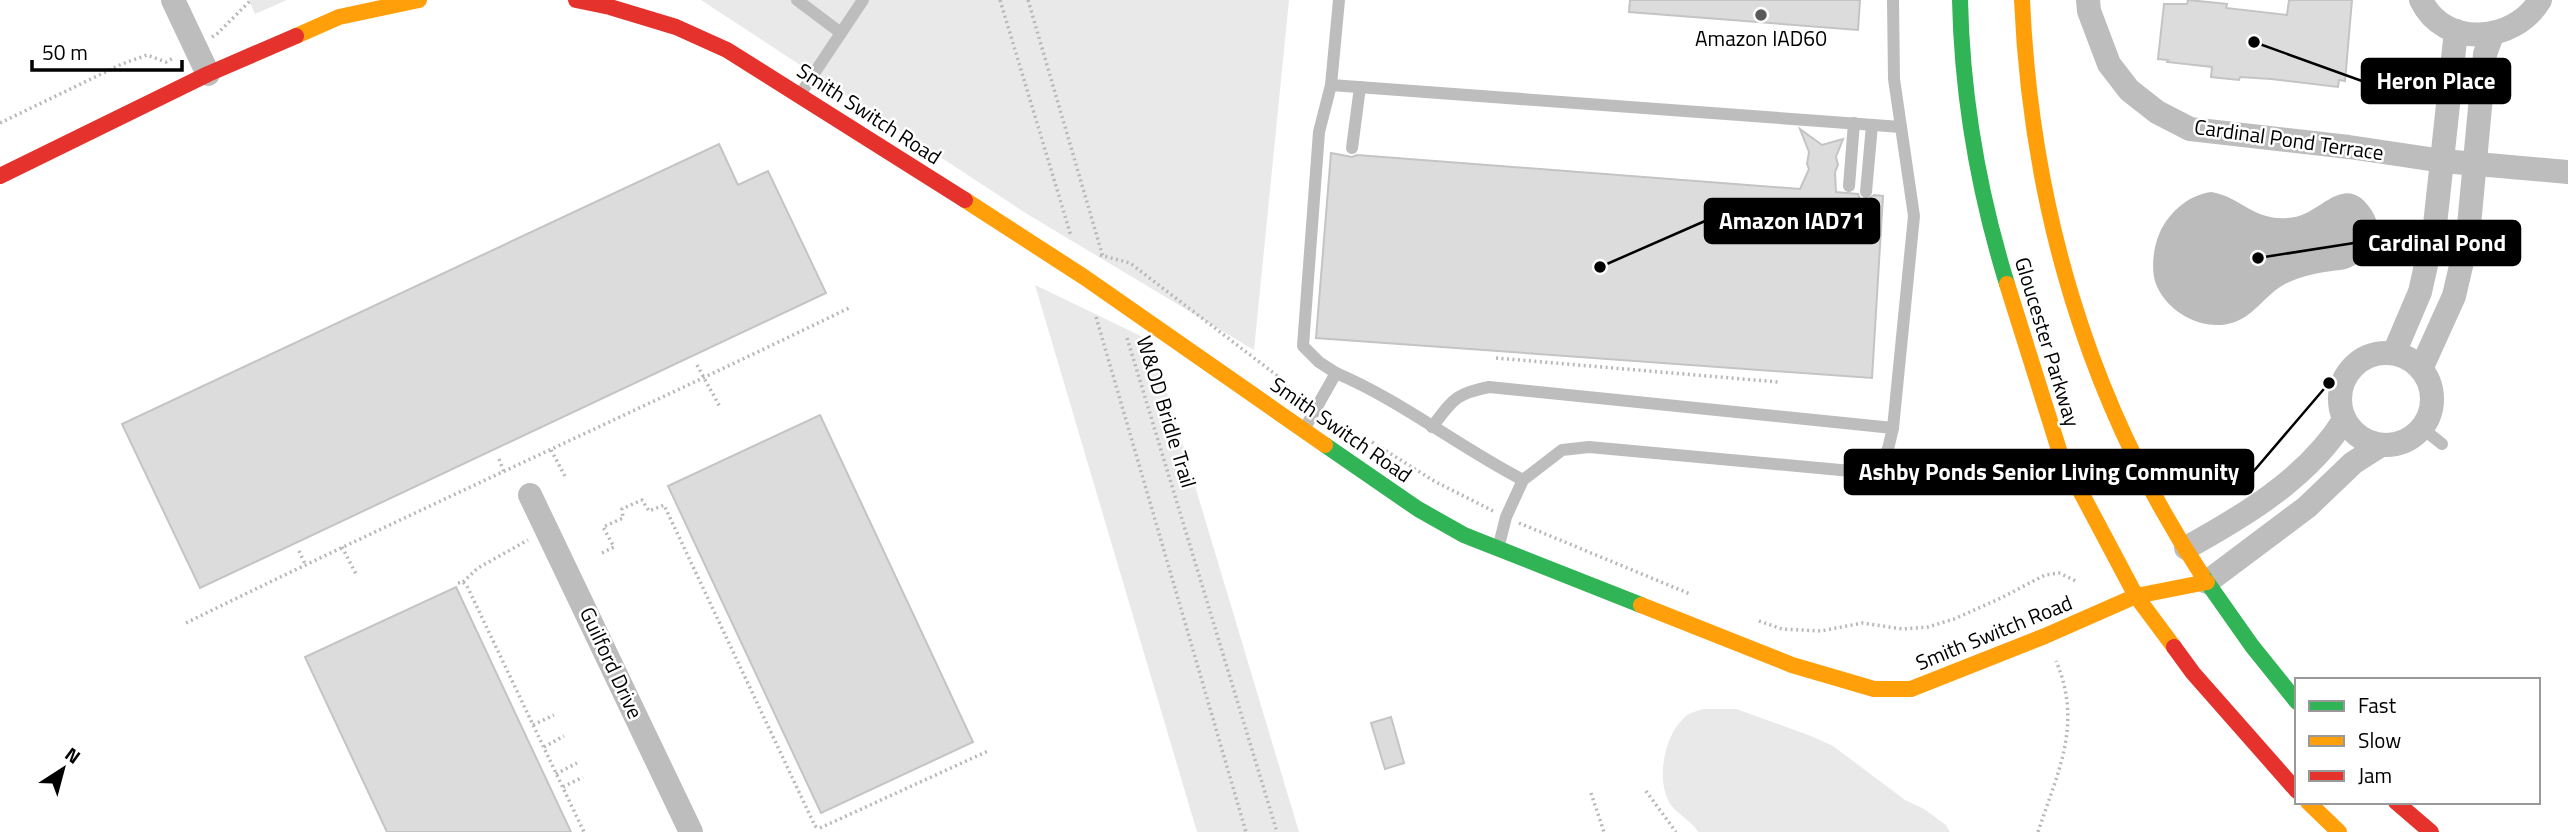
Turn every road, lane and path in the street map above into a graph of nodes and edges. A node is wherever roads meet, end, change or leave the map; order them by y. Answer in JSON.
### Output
{"nodes":[{"id":1,"x":173,"y":0,"type":"edge"},
{"id":2,"x":251,"y":0,"type":"edge"},
{"id":3,"x":419,"y":0,"type":"edge"},
{"id":4,"x":576,"y":0,"type":"edge"},
{"id":5,"x":797,"y":0,"type":"edge"},
{"id":6,"x":863,"y":0,"type":"edge"},
{"id":7,"x":1000,"y":0,"type":"edge"},
{"id":8,"x":1028,"y":0,"type":"edge"},
{"id":9,"x":1339,"y":0,"type":"edge"},
{"id":10,"x":1892,"y":0,"type":"edge"},
{"id":11,"x":1960,"y":0,"type":"edge"},
{"id":12,"x":2022,"y":0,"type":"edge"},
{"id":13,"x":2088,"y":0,"type":"edge"},
{"id":14,"x":2421,"y":0,"type":"edge"},
{"id":15,"x":2540,"y":0,"type":"edge"},
{"id":16,"x":2456,"y":31,"type":"junction"},
{"id":17,"x":841,"y":33,"type":"junction"},
{"id":18,"x":2492,"y":35,"type":"junction"},
{"id":19,"x":193,"y":47,"type":"junction"},
{"id":20,"x":208,"y":74,"type":"junction"},
{"id":21,"x":1331,"y":85,"type":"junction"},
{"id":22,"x":1360,"y":87,"type":"junction"},
{"id":23,"x":800,"y":93,"type":"junction"},
{"id":24,"x":0,"y":123,"type":"edge"},
{"id":25,"x":1854,"y":123,"type":"junction"},
{"id":26,"x":1872,"y":125,"type":"junction"},
{"id":27,"x":1901,"y":127,"type":"junction"},
{"id":28,"x":1352,"y":148,"type":"dead end"},
{"id":29,"x":2443,"y":161,"type":"junction"},
{"id":30,"x":2476,"y":165,"type":"junction"},
{"id":31,"x":2568,"y":173,"type":"edge"},
{"id":32,"x":0,"y":176,"type":"edge"},
{"id":33,"x":1849,"y":186,"type":"dead end"},
{"id":34,"x":1866,"y":192,"type":"dead end"},
{"id":35,"x":1072,"y":241,"type":"dead end"},
{"id":36,"x":1093,"y":253,"type":"dead end"},
{"id":37,"x":1102,"y":256,"type":"junction"},
{"id":38,"x":1105,"y":267,"type":"dead end"},
{"id":39,"x":849,"y":308,"type":"dead end"},
{"id":40,"x":1096,"y":315,"type":"dead end"},
{"id":41,"x":1127,"y":338,"type":"dead end"},
{"id":42,"x":2394,"y":353,"type":"junction"},
{"id":43,"x":1496,"y":358,"type":"dead end"},
{"id":44,"x":697,"y":365,"type":"dead end"},
{"id":45,"x":2421,"y":369,"type":"junction"},
{"id":46,"x":1336,"y":373,"type":"junction"},
{"id":47,"x":705,"y":378,"type":"junction"},
{"id":48,"x":1778,"y":382,"type":"dead end"},
{"id":49,"x":720,"y":407,"type":"dead end"},
{"id":50,"x":1317,"y":408,"type":"junction"},
{"id":51,"x":2344,"y":420,"type":"junction"},
{"id":52,"x":1432,"y":427,"type":"junction"},
{"id":53,"x":1893,"y":428,"type":"junction"},
{"id":54,"x":2422,"y":428,"type":"junction"},
{"id":55,"x":1304,"y":430,"type":"junction"},
{"id":56,"x":1367,"y":439,"type":"dead end"},
{"id":57,"x":2441,"y":444,"type":"dead end"},
{"id":58,"x":2381,"y":445,"type":"junction"},
{"id":59,"x":551,"y":450,"type":"junction"},
{"id":60,"x":499,"y":459,"type":"dead end"},
{"id":61,"x":504,"y":472,"type":"junction"},
{"id":62,"x":566,"y":478,"type":"dead end"},
{"id":63,"x":1523,"y":480,"type":"junction"},
{"id":64,"x":530,"y":495,"type":"dead end"},
{"id":65,"x":1506,"y":517,"type":"junction"},
{"id":66,"x":533,"y":531,"type":"dead end"},
{"id":67,"x":342,"y":547,"type":"junction"},
{"id":68,"x":1498,"y":549,"type":"junction"},
{"id":69,"x":299,"y":551,"type":"dead end"},
{"id":70,"x":602,"y":553,"type":"dead end"},
{"id":71,"x":2181,"y":553,"type":"junction"},
{"id":72,"x":305,"y":564,"type":"junction"},
{"id":73,"x":356,"y":574,"type":"dead end"},
{"id":74,"x":2156,"y":577,"type":"dead end"},
{"id":75,"x":2076,"y":581,"type":"dead end"},
{"id":76,"x":2207,"y":582,"type":"junction"},
{"id":77,"x":1696,"y":596,"type":"dead end"},
{"id":78,"x":2137,"y":596,"type":"junction"},
{"id":79,"x":1756,"y":620,"type":"dead end"},
{"id":80,"x":186,"y":623,"type":"dead end"},
{"id":81,"x":2045,"y":636,"type":"junction"},
{"id":82,"x":2295,"y":700,"type":"edge"},
{"id":83,"x":554,"y":715,"type":"dead end"},
{"id":84,"x":533,"y":724,"type":"junction"},
{"id":85,"x":564,"y":736,"type":"dead end"},
{"id":86,"x":544,"y":747,"type":"junction"},
{"id":87,"x":988,"y":751,"type":"dead end"},
{"id":88,"x":577,"y":763,"type":"dead end"},
{"id":89,"x":556,"y":774,"type":"junction"},
{"id":90,"x":583,"y":777,"type":"dead end"},
{"id":91,"x":563,"y":787,"type":"junction"},
{"id":92,"x":2295,"y":789,"type":"edge"},
{"id":93,"x":1646,"y":792,"type":"dead end"},
{"id":94,"x":1591,"y":793,"type":"dead end"},
{"id":95,"x":2310,"y":804,"type":"edge"},
{"id":96,"x":2398,"y":804,"type":"edge"},
{"id":97,"x":584,"y":832,"type":"edge"},
{"id":98,"x":691,"y":832,"type":"edge"},
{"id":99,"x":1246,"y":832,"type":"edge"},
{"id":100,"x":1277,"y":832,"type":"edge"},
{"id":101,"x":1604,"y":832,"type":"edge"},
{"id":102,"x":1676,"y":832,"type":"edge"},
{"id":103,"x":2038,"y":832,"type":"edge"},
{"id":104,"x":2339,"y":832,"type":"edge"},
{"id":105,"x":2431,"y":832,"type":"edge"}],
"edges":[{"from":1,"to":19,"type":"street"},
{"from":2,"to":19,"type":"path"},
{"from":3,"to":20,"type":"street"},
{"from":4,"to":23,"type":"street","name":"Smith Switch Road"},
{"from":5,"to":17,"type":"lane"},
{"from":6,"to":17,"type":"lane"},
{"from":7,"to":35,"type":"path"},
{"from":8,"to":37,"type":"path"},
{"from":9,"to":21,"type":"lane"},
{"from":10,"to":27,"type":"lane"},
{"from":11,"to":78,"type":"street","name":"Gloucester Parkway"},
{"from":12,"to":71,"type":"street","name":"Gloucester Parkway"},
{"from":13,"to":29,"type":"street","name":"Cardinal Pond Terrace"},
{"from":14,"to":16,"type":"street"},
{"from":15,"to":18,"type":"street"},
{"from":16,"to":18,"type":"street"},
{"from":16,"to":29,"type":"street"},
{"from":17,"to":23,"type":"lane"},
{"from":18,"to":30,"type":"street"},
{"from":19,"to":20,"type":"street"},
{"from":19,"to":24,"type":"path"},
{"from":20,"to":32,"type":"street"},
{"from":21,"to":22,"type":"lane"},
{"from":21,"to":46,"type":"lane"},
{"from":22,"to":25,"type":"lane"},
{"from":22,"to":28,"type":"lane"},
{"from":23,"to":55,"type":"street","name":"Smith Switch Road"},
{"from":25,"to":26,"type":"lane"},
{"from":25,"to":33,"type":"lane"},
{"from":26,"to":27,"type":"lane"},
{"from":26,"to":34,"type":"lane"},
{"from":27,"to":53,"type":"lane"},
{"from":29,"to":30,"type":"street","name":"Cardinal Pond Terrace"},
{"from":29,"to":42,"type":"street"},
{"from":30,"to":31,"type":"street","name":"Cardinal Pond Terrace"},
{"from":30,"to":45,"type":"street"},
{"from":36,"to":37,"type":"path"},
{"from":37,"to":38,"type":"path"},
{"from":37,"to":50,"type":"path"},
{"from":39,"to":47,"type":"path"},
{"from":40,"to":99,"type":"path"},
{"from":41,"to":100,"type":"path","name":"W&OD Bridle Trail"},
{"from":42,"to":45,"type":"street"},
{"from":42,"to":51,"type":"street"},
{"from":43,"to":48,"type":"path"},
{"from":44,"to":47,"type":"path"},
{"from":45,"to":54,"type":"street"},
{"from":46,"to":50,"type":"lane"},
{"from":46,"to":52,"type":"lane"},
{"from":47,"to":49,"type":"path"},
{"from":47,"to":59,"type":"path"},
{"from":50,"to":55,"type":"lane"},
{"from":51,"to":58,"type":"street"},
{"from":51,"to":71,"type":"street"},
{"from":52,"to":53,"type":"lane"},
{"from":52,"to":63,"type":"lane"},
{"from":53,"to":63,"type":"lane"},
{"from":54,"to":57,"type":"lane"},
{"from":54,"to":58,"type":"street"},
{"from":55,"to":68,"type":"street","name":"Smith Switch Road"},
{"from":56,"to":65,"type":"path"},
{"from":58,"to":76,"type":"street"},
{"from":59,"to":61,"type":"path"},
{"from":59,"to":62,"type":"path"},
{"from":60,"to":61,"type":"path"},
{"from":61,"to":67,"type":"path"},
{"from":63,"to":65,"type":"lane"},
{"from":64,"to":98,"type":"street","name":"Guilford Drive"},
{"from":65,"to":68,"type":"lane"},
{"from":65,"to":77,"type":"path"},
{"from":66,"to":84,"type":"path"},
{"from":67,"to":72,"type":"path"},
{"from":67,"to":73,"type":"path"},
{"from":68,"to":81,"type":"street","name":"Smith Switch Road"},
{"from":69,"to":72,"type":"path"},
{"from":70,"to":87,"type":"path"},
{"from":71,"to":76,"type":"street","name":"Gloucester Parkway"},
{"from":72,"to":80,"type":"path"},
{"from":74,"to":78,"type":"street","name":"Smith Switch Road"},
{"from":75,"to":79,"type":"path"},
{"from":76,"to":78,"type":"street","name":"Smith Switch Road"},
{"from":76,"to":82,"type":"street","name":"Gloucester Parkway"},
{"from":78,"to":81,"type":"street","name":"Smith Switch Road"},
{"from":78,"to":92,"type":"street","name":"Gloucester Parkway"},
{"from":81,"to":103,"type":"path"},
{"from":83,"to":84,"type":"path"},
{"from":84,"to":86,"type":"path"},
{"from":85,"to":86,"type":"path"},
{"from":86,"to":89,"type":"path"},
{"from":88,"to":89,"type":"path"},
{"from":89,"to":91,"type":"path"},
{"from":90,"to":91,"type":"path"},
{"from":91,"to":97,"type":"path"},
{"from":93,"to":102,"type":"path"},
{"from":94,"to":101,"type":"path"},
{"from":95,"to":104,"type":"street"},
{"from":96,"to":105,"type":"street"}]}
